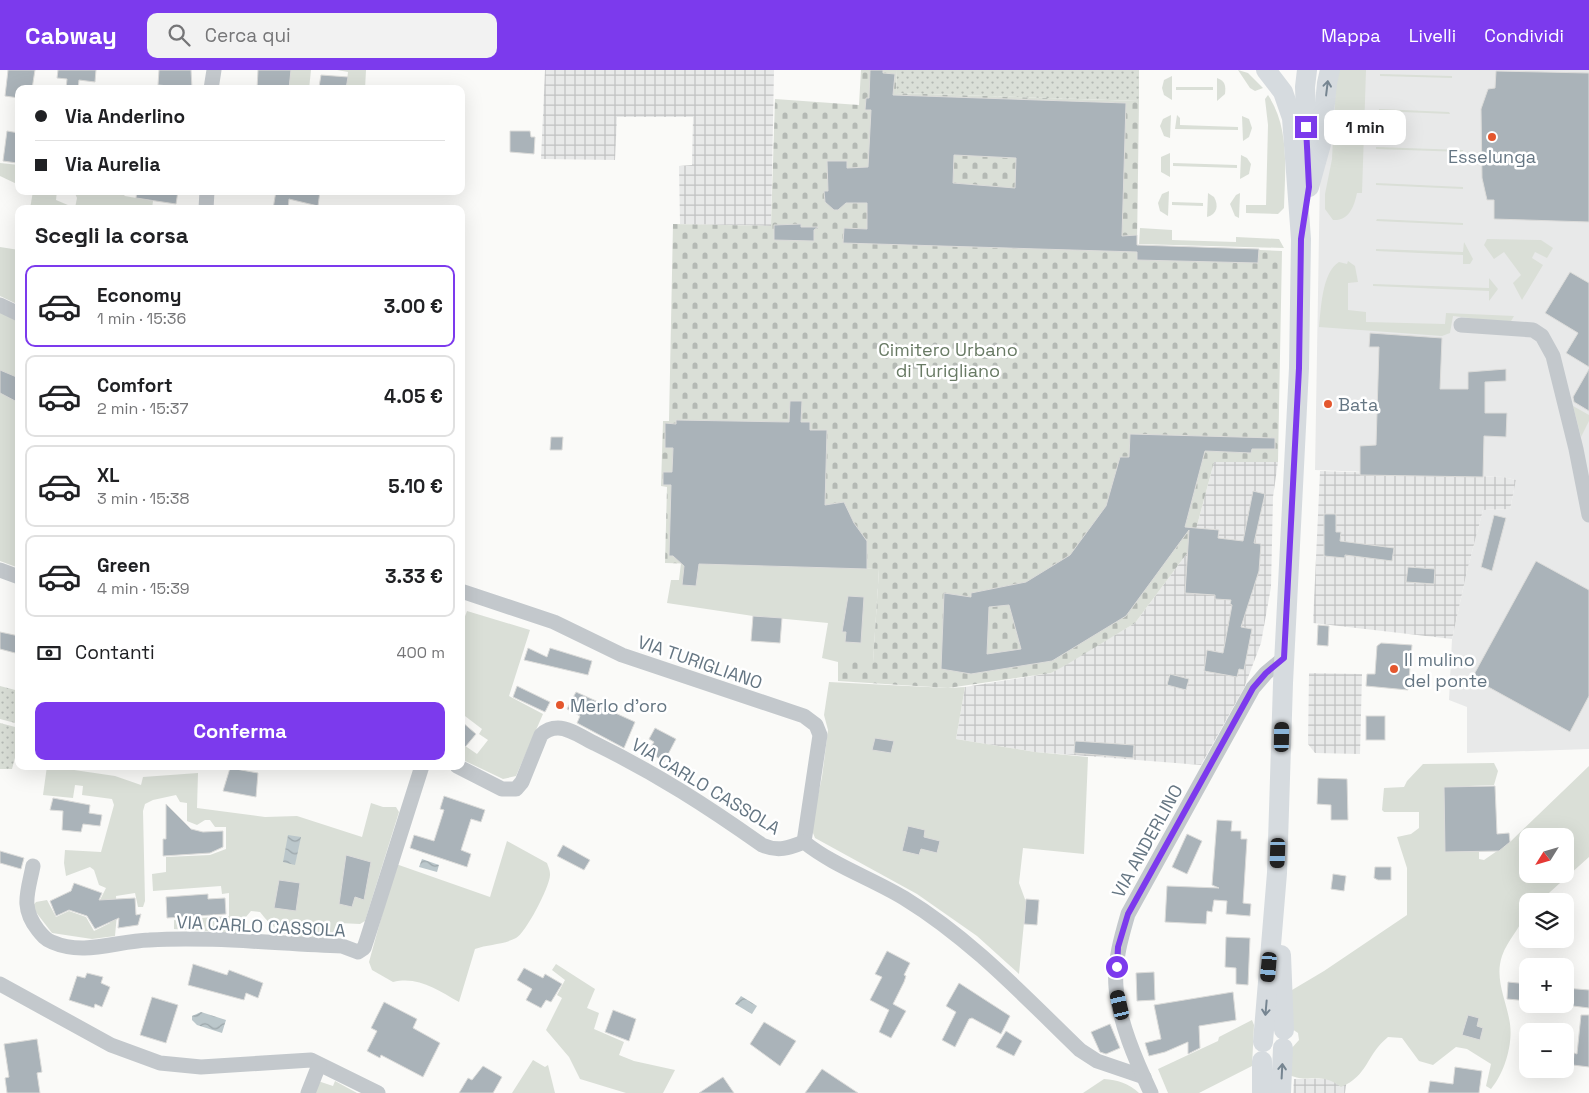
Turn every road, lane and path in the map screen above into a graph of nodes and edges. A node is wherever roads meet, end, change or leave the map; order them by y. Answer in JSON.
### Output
{"nodes":[{"id":1,"x":214,"y":70,"type":"edge"},
{"id":2,"x":1266,"y":70,"type":"edge"},
{"id":3,"x":1307,"y":70,"type":"edge"},
{"id":4,"x":1330,"y":70,"type":"edge"},
{"id":5,"x":212,"y":85,"type":"edge"},
{"id":6,"x":1309,"y":187,"type":"junction"},
{"id":7,"x":1301,"y":239,"type":"junction"},
{"id":8,"x":0,"y":305,"type":"edge"},
{"id":9,"x":15,"y":312,"type":"edge"},
{"id":10,"x":1461,"y":325,"type":"dead end"},
{"id":11,"x":1589,"y":514,"type":"edge"},
{"id":12,"x":0,"y":570,"type":"edge"},
{"id":13,"x":15,"y":576,"type":"edge"},
{"id":14,"x":465,"y":592,"type":"edge"},
{"id":15,"x":1284,"y":658,"type":"junction"},
{"id":16,"x":421,"y":770,"type":"edge"},
{"id":17,"x":465,"y":770,"type":"edge"},
{"id":18,"x":804,"y":842,"type":"junction"},
{"id":19,"x":33,"y":866,"type":"dead end"},
{"id":20,"x":1277,"y":873,"type":"junction"},
{"id":21,"x":0,"y":984,"type":"edge"},
{"id":22,"x":319,"y":1065,"type":"junction"},
{"id":23,"x":1144,"y":1078,"type":"junction"},
{"id":24,"x":308,"y":1093,"type":"edge"},
{"id":25,"x":378,"y":1093,"type":"edge"},
{"id":26,"x":1151,"y":1093,"type":"edge"},
{"id":27,"x":1262,"y":1093,"type":"edge"},
{"id":28,"x":1281,"y":1093,"type":"edge"}],
"edges":[{"from":1,"to":5,"type":"street"},
{"from":2,"to":7,"type":"main road"},
{"from":3,"to":6,"type":"main road"},
{"from":6,"to":4,"type":"main road","one_way":true},
{"from":6,"to":7,"type":"main road"},
{"from":7,"to":15,"type":"main road"},
{"from":8,"to":9,"type":"street"},
{"from":10,"to":11,"type":"street"},
{"from":12,"to":13,"type":"street"},
{"from":14,"to":18,"type":"street","name":"VIA TURIGLIANO"},
{"from":15,"to":20,"type":"main road"},
{"from":15,"to":23,"type":"street","name":"VIA ANDERLINO"},
{"from":16,"to":19,"type":"street","name":"VIA CARLO CASSOLA"},
{"from":17,"to":18,"type":"street","name":"VIA CARLO CASSOLA"},
{"from":18,"to":23,"type":"street"},
{"from":20,"to":27,"type":"main road","one_way":true},
{"from":28,"to":20,"type":"main road","one_way":true},
{"from":21,"to":22,"type":"street"},
{"from":22,"to":24,"type":"street"},
{"from":22,"to":25,"type":"street"},
{"from":23,"to":26,"type":"street","name":"VIA ANDERLINO"}]}
